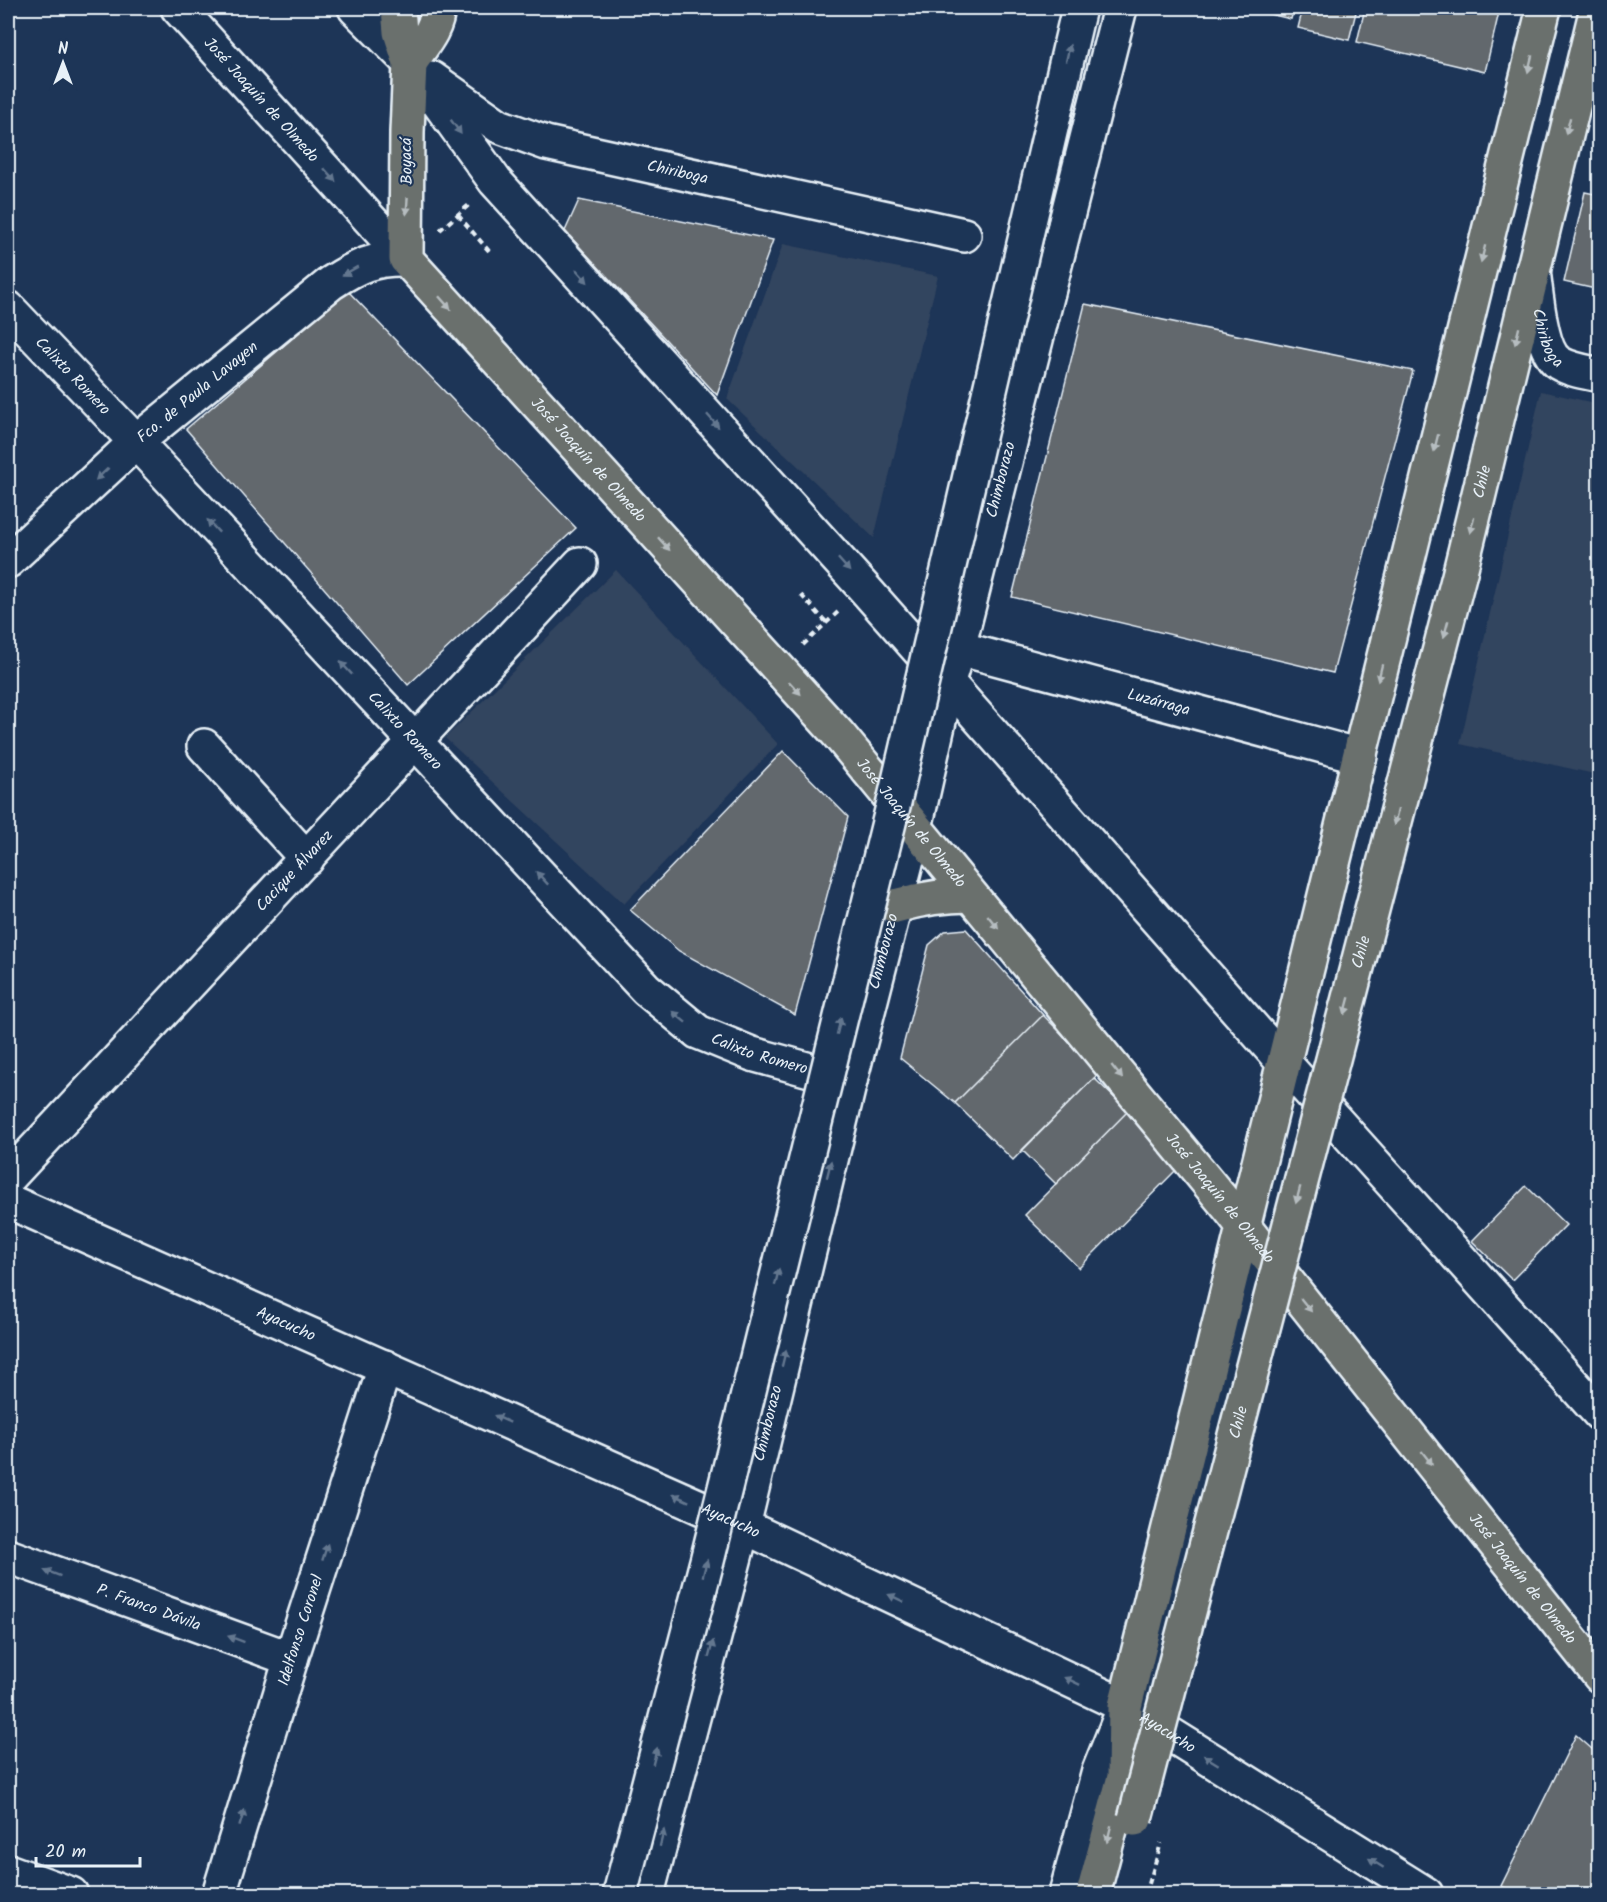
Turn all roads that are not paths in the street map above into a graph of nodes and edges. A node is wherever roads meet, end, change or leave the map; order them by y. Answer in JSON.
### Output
{"nodes":[{"id":1,"x":178,"y":8,"type":"edge"},
{"id":2,"x":355,"y":8,"type":"edge"},
{"id":3,"x":398,"y":8,"type":"edge"},
{"id":4,"x":412,"y":8,"type":"edge"},
{"id":5,"x":438,"y":8,"type":"edge"},
{"id":6,"x":1079,"y":8,"type":"edge"},
{"id":7,"x":1120,"y":8,"type":"edge"},
{"id":8,"x":1544,"y":8,"type":"edge"},
{"id":9,"x":1597,"y":8,"type":"edge"},
{"id":10,"x":410,"y":63,"type":"junction"},
{"id":11,"x":964,"y":235,"type":"dead end"},
{"id":12,"x":406,"y":259,"type":"junction"},
{"id":13,"x":1533,"y":270,"type":"junction"},
{"id":14,"x":8,"y":308,"type":"edge"},
{"id":15,"x":1599,"y":375,"type":"edge"},
{"id":16,"x":136,"y":442,"type":"junction"},
{"id":17,"x":8,"y":561,"type":"edge"},
{"id":18,"x":580,"y":564,"type":"dead end"},
{"id":19,"x":958,"y":648,"type":"junction"},
{"id":20,"x":948,"y":681,"type":"junction"},
{"id":21,"x":415,"y":742,"type":"junction"},
{"id":22,"x":204,"y":747,"type":"dead end"},
{"id":23,"x":1360,"y":756,"type":"junction"},
{"id":24,"x":915,"y":828,"type":"junction"},
{"id":25,"x":307,"y":859,"type":"junction"},
{"id":26,"x":970,"y":895,"type":"junction"},
{"id":27,"x":895,"y":906,"type":"junction"},
{"id":28,"x":1284,"y":1063,"type":"junction"},
{"id":29,"x":850,"y":1081,"type":"junction"},
{"id":30,"x":8,"y":1178,"type":"edge"},
{"id":31,"x":8,"y":1201,"type":"edge"},
{"id":32,"x":1243,"y":1226,"type":"junction"},
{"id":33,"x":385,"y":1367,"type":"junction"},
{"id":34,"x":1599,"y":1414,"type":"edge"},
{"id":35,"x":743,"y":1526,"type":"junction"},
{"id":36,"x":8,"y":1556,"type":"edge"},
{"id":37,"x":291,"y":1659,"type":"junction"},
{"id":38,"x":1599,"y":1676,"type":"edge"},
{"id":39,"x":1133,"y":1712,"type":"junction"},
{"id":40,"x":8,"y":1871,"type":"edge"},
{"id":41,"x":71,"y":1894,"type":"edge"},
{"id":42,"x":219,"y":1894,"type":"edge"},
{"id":43,"x":620,"y":1894,"type":"edge"},
{"id":44,"x":647,"y":1894,"type":"edge"},
{"id":45,"x":1066,"y":1894,"type":"edge"},
{"id":46,"x":1093,"y":1894,"type":"edge"},
{"id":47,"x":1115,"y":1894,"type":"edge"},
{"id":48,"x":1426,"y":1894,"type":"edge"}],
"edges":[{"from":1,"to":12,"type":"street","name":"José Joaquín de Olmedo","one_way":true},
{"from":2,"to":10,"type":"street"},
{"from":3,"to":10,"type":"main road","name":"Boyacá"},
{"from":4,"to":10,"type":"street","name":"Boyacá"},
{"from":5,"to":10,"type":"main road"},
{"from":43,"to":6,"type":"street","name":"Chimborazo","one_way":true,"bridge":true},
{"from":7,"to":19,"type":"street","name":"Chimborazo"},
{"from":8,"to":23,"type":"main road","one_way":true},
{"from":9,"to":13,"type":"main road","name":"Chile","one_way":true},
{"from":10,"to":11,"type":"street","name":"Chiriboga"},
{"from":10,"to":12,"type":"main road","name":"Boyacá","one_way":true},
{"from":10,"to":20,"type":"street","one_way":true},
{"from":12,"to":16,"type":"street","name":"Fco. de Paula Lavayen","one_way":true},
{"from":12,"to":24,"type":"main road","name":"José Joaquín de Olmedo","one_way":true},
{"from":13,"to":15,"type":"street","name":"Chiriboga"},
{"from":13,"to":47,"type":"main road","name":"Chile","one_way":true,"bridge":true},
{"from":14,"to":16,"type":"street","name":"Calixto Romero"},
{"from":16,"to":17,"type":"street","name":"Fco. de Paula Lavayen","one_way":true},
{"from":21,"to":16,"type":"street","name":"Calixto Romero","one_way":true},
{"from":18,"to":21,"type":"street","name":"Cacique Álvarez"},
{"from":19,"to":20,"type":"street","name":"Chimborazo"},
{"from":19,"to":23,"type":"street","name":"Luzárraga"},
{"from":20,"to":24,"type":"street","name":"Chimborazo"},
{"from":20,"to":28,"type":"street"},
{"from":21,"to":25,"type":"street","name":"Cacique Álvarez"},
{"from":29,"to":21,"type":"street","name":"Calixto Romero","one_way":true},
{"from":22,"to":25,"type":"street"},
{"from":23,"to":28,"type":"main road"},
{"from":24,"to":26,"type":"main road","name":"José Joaquín de Olmedo"},
{"from":24,"to":27,"type":"street","name":"Chimborazo"},
{"from":25,"to":30,"type":"street","name":"Cacique Álvarez"},
{"from":26,"to":27,"type":"main road"},
{"from":26,"to":32,"type":"main road","name":"José Joaquín de Olmedo","one_way":true},
{"from":27,"to":29,"type":"street","name":"Chimborazo"},
{"from":28,"to":32,"type":"main road"},
{"from":28,"to":34,"type":"street"},
{"from":35,"to":29,"type":"street","name":"Chimborazo","one_way":true},
{"from":31,"to":33,"type":"street","name":"Ayacucho"},
{"from":32,"to":38,"type":"main road","name":"José Joaquín de Olmedo","one_way":true},
{"from":32,"to":39,"type":"main road"},
{"from":35,"to":33,"type":"street","name":"Ayacucho","one_way":true},
{"from":37,"to":33,"type":"street","name":"Idelfonso Coronel","one_way":true},
{"from":39,"to":35,"type":"street","name":"Ayacucho","one_way":true},
{"from":44,"to":35,"type":"street","name":"Chimborazo","one_way":true},
{"from":37,"to":36,"type":"street","name":"P. Franco Dávila","one_way":true},
{"from":42,"to":37,"type":"street","name":"Idelfonso Coronel","one_way":true},
{"from":39,"to":45,"type":"street"},
{"from":39,"to":46,"type":"main road","one_way":true},
{"from":48,"to":39,"type":"street","name":"Ayacucho","one_way":true},
{"from":40,"to":41,"type":"street"}]}
